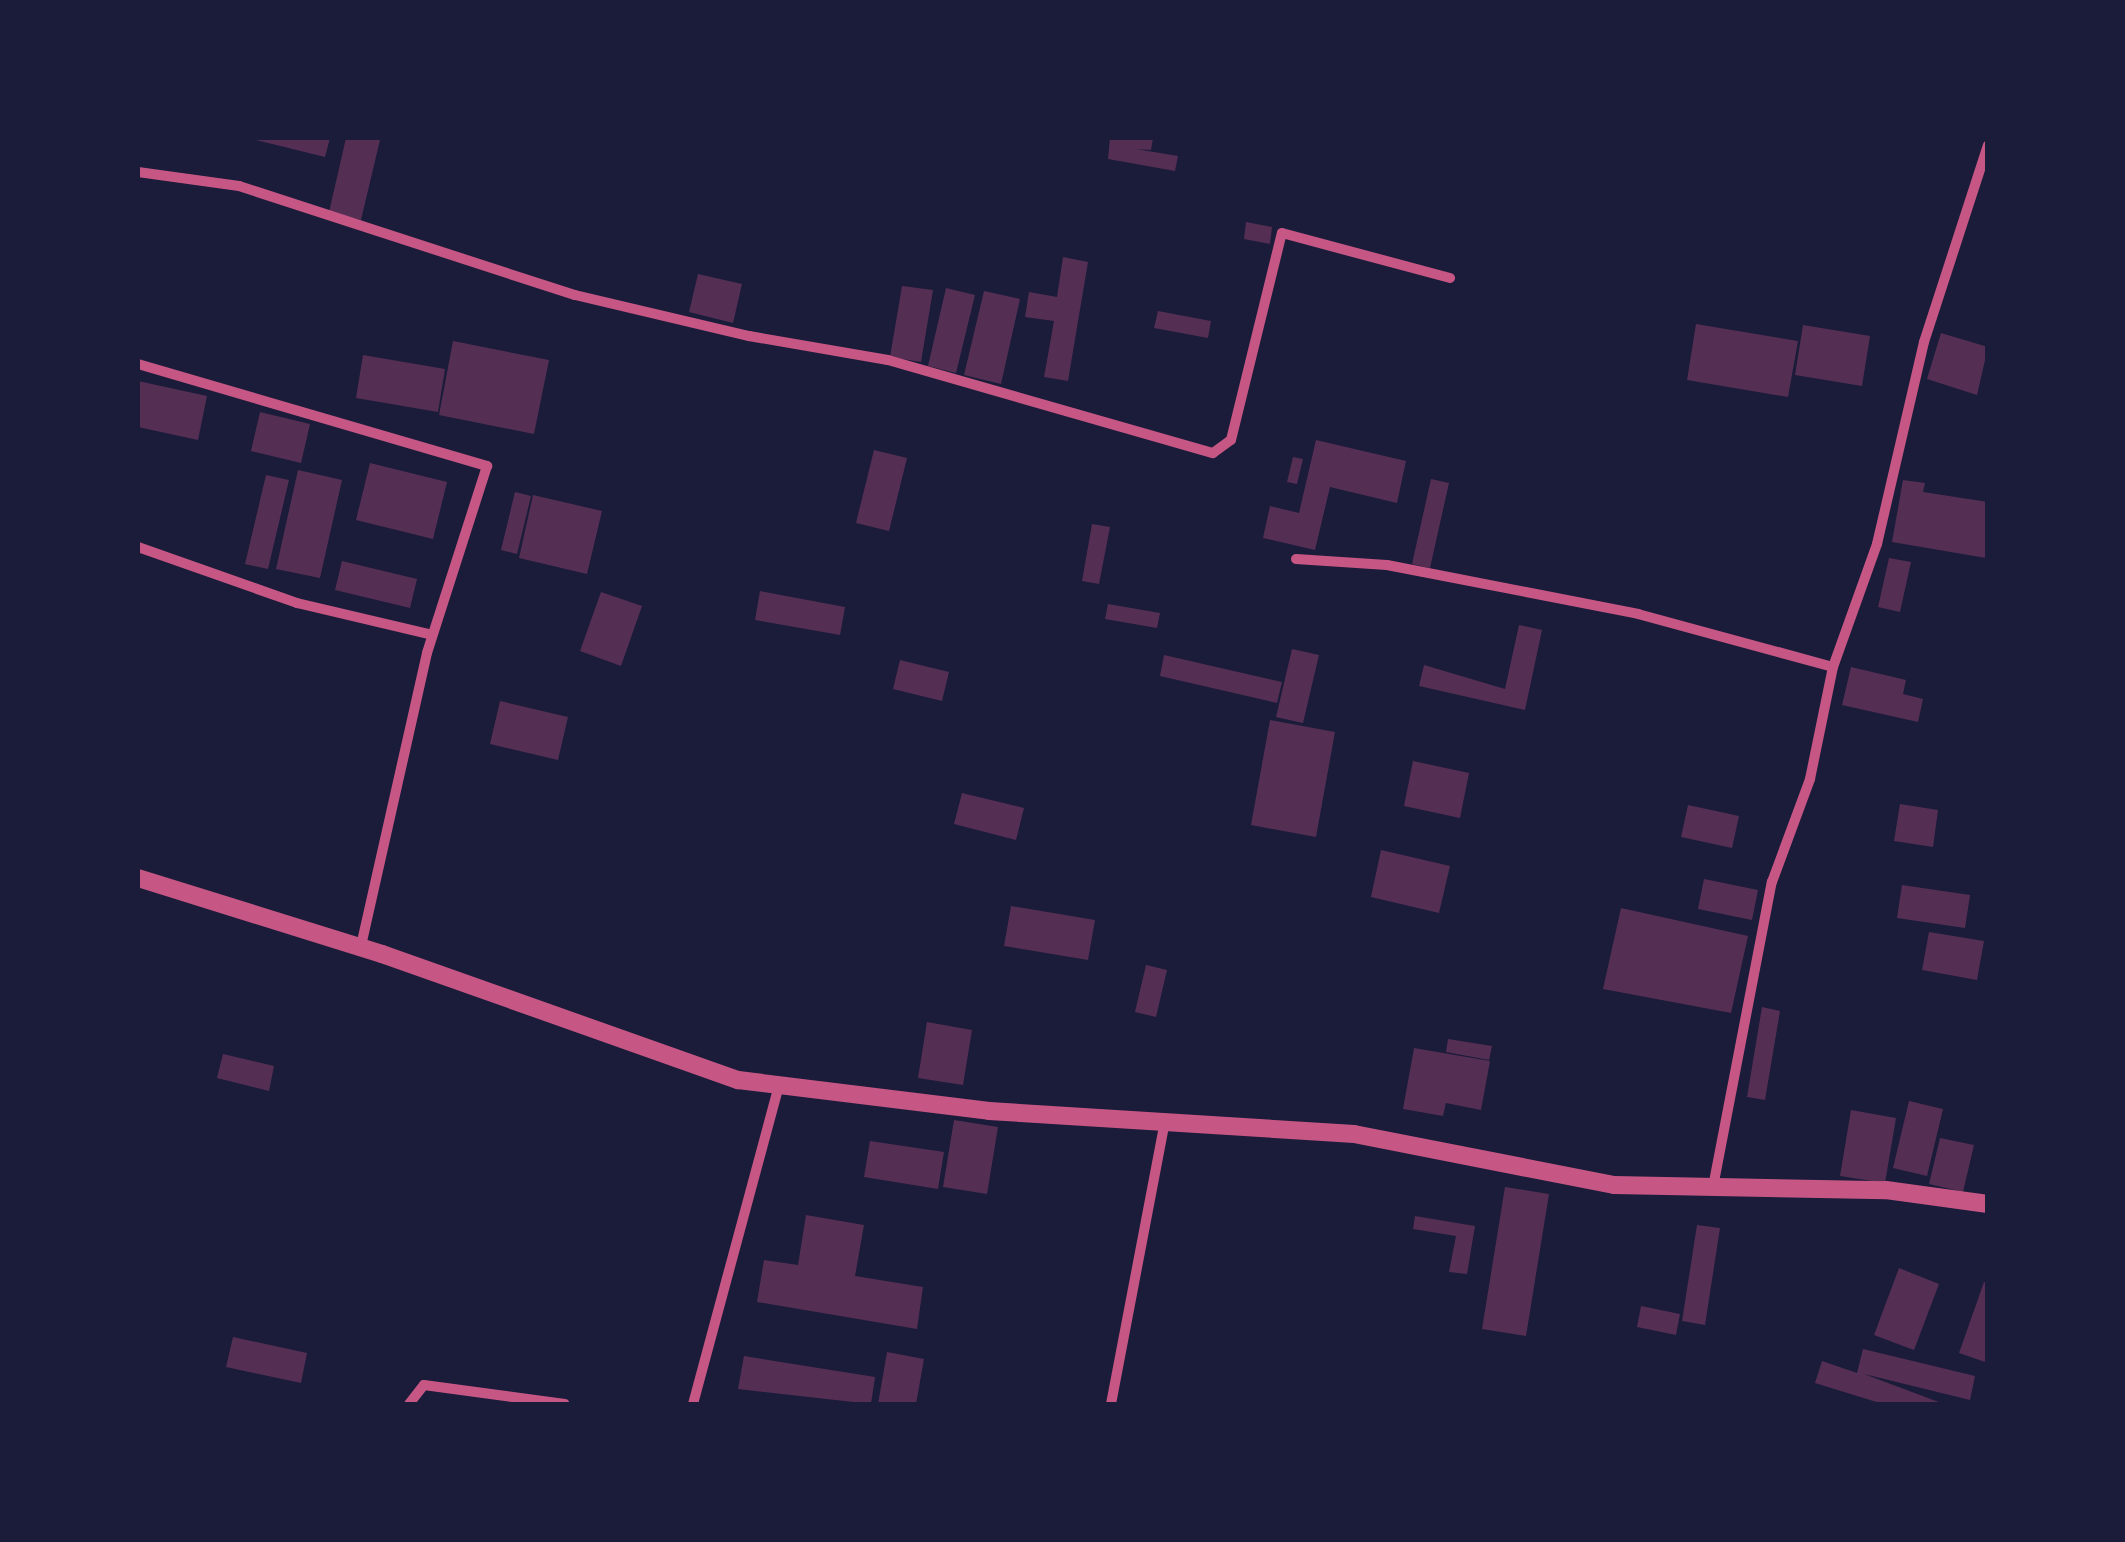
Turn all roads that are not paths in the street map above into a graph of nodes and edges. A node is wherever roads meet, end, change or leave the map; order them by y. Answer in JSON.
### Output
{"nodes":[{"id":1,"x":1988,"y":145,"type":"edge"},
{"id":2,"x":138,"y":172,"type":"edge"},
{"id":3,"x":1450,"y":278,"type":"dead end"},
{"id":4,"x":138,"y":364,"type":"edge"},
{"id":5,"x":138,"y":546,"type":"edge"},
{"id":6,"x":1296,"y":559,"type":"dead end"},
{"id":7,"x":432,"y":636,"type":"junction"},
{"id":8,"x":1834,"y":667,"type":"junction"},
{"id":9,"x":138,"y":878,"type":"edge"},
{"id":10,"x":361,"y":948,"type":"junction"},
{"id":11,"x":779,"y":1085,"type":"junction"},
{"id":12,"x":1165,"y":1122,"type":"junction"},
{"id":13,"x":1712,"y":1188,"type":"junction"},
{"id":14,"x":1988,"y":1204,"type":"edge"},
{"id":15,"x":409,"y":1404,"type":"edge"},
{"id":16,"x":565,"y":1404,"type":"edge"},
{"id":17,"x":693,"y":1404,"type":"edge"},
{"id":18,"x":1111,"y":1404,"type":"edge"}],
"edges":[{"from":1,"to":8,"type":"street"},
{"from":2,"to":3,"type":"street"},
{"from":4,"to":7,"type":"street"},
{"from":5,"to":7,"type":"street"},
{"from":6,"to":8,"type":"street"},
{"from":7,"to":10,"type":"street"},
{"from":8,"to":13,"type":"street"},
{"from":9,"to":10,"type":"street"},
{"from":10,"to":11,"type":"street"},
{"from":11,"to":12,"type":"street"},
{"from":11,"to":17,"type":"street"},
{"from":12,"to":13,"type":"street"},
{"from":12,"to":18,"type":"street"},
{"from":13,"to":14,"type":"street"},
{"from":15,"to":16,"type":"street"}]}
